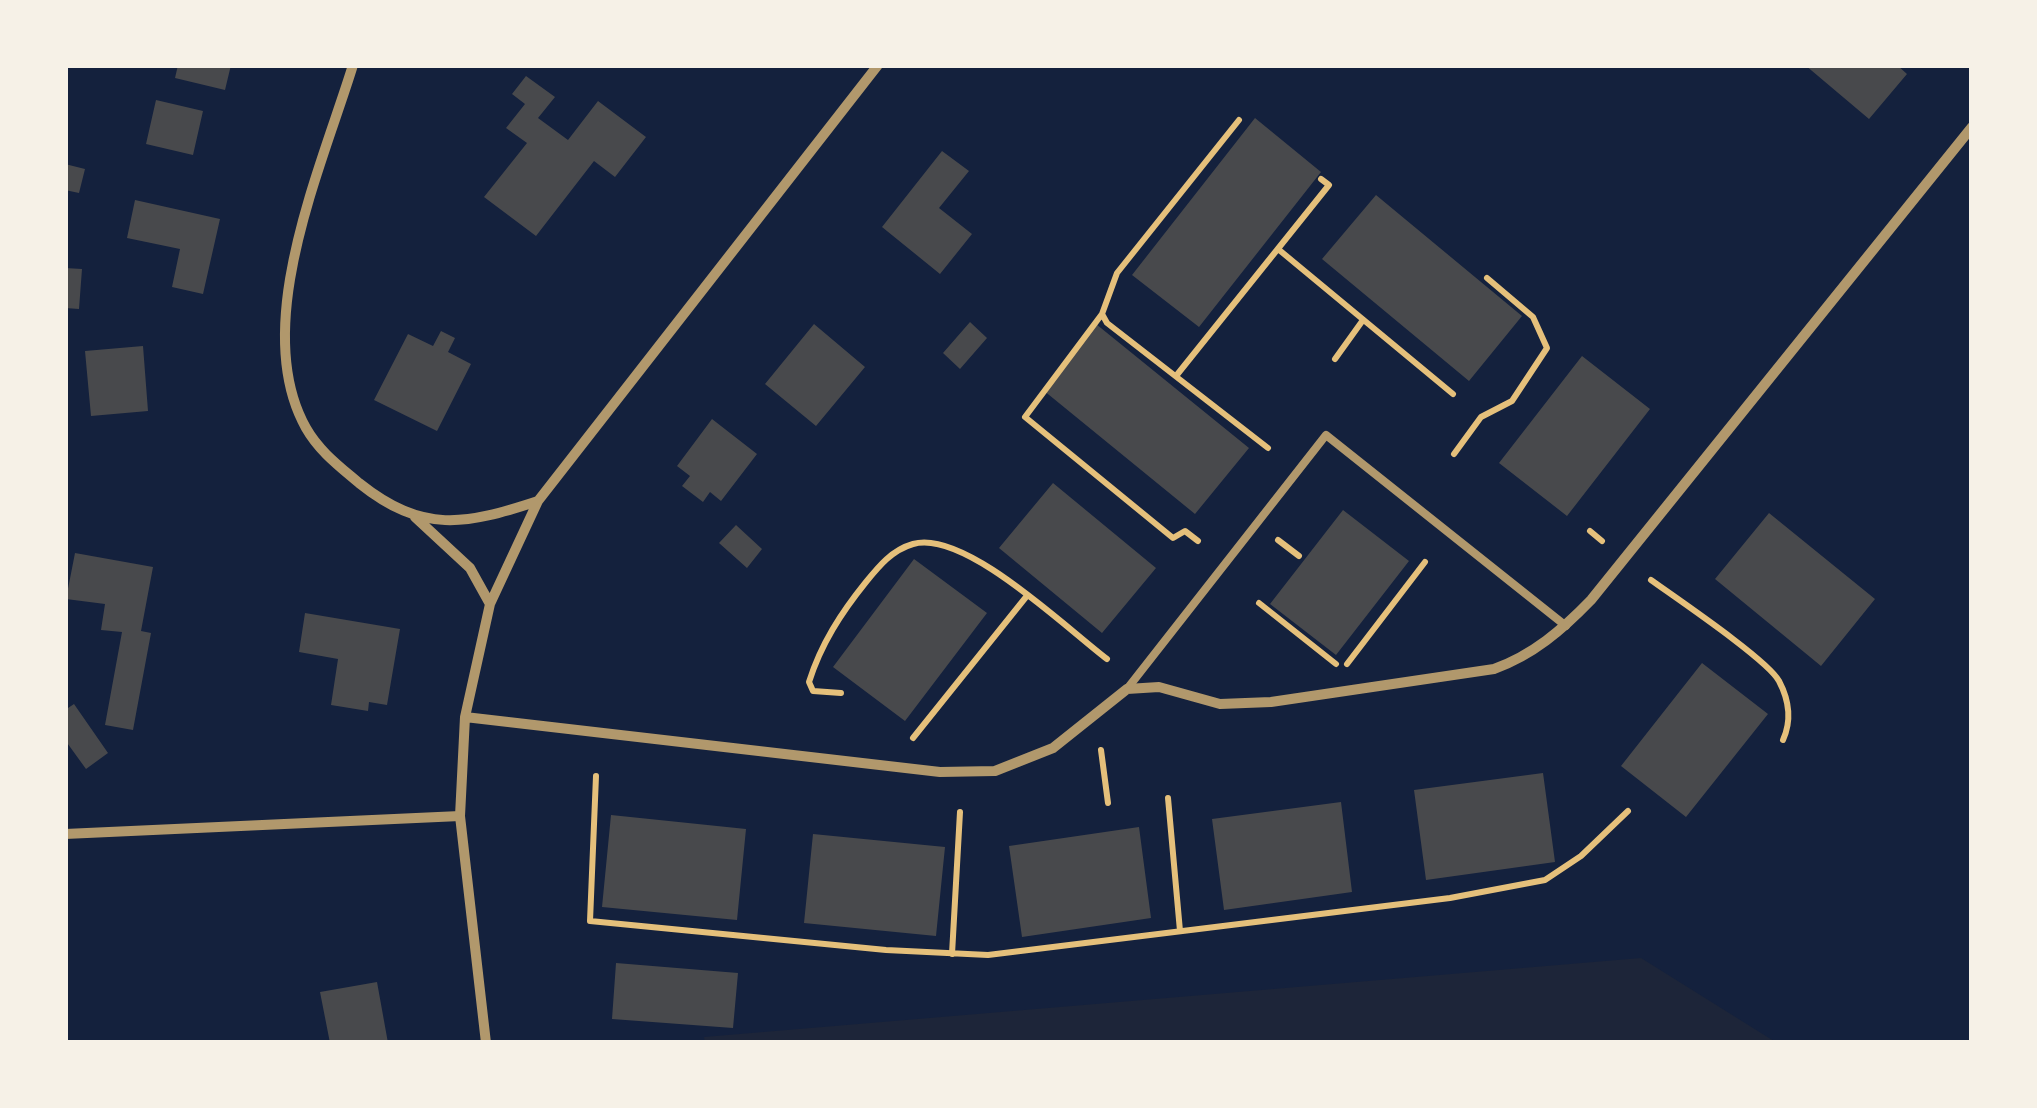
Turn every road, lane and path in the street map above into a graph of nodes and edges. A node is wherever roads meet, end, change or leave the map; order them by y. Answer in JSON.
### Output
{"nodes":[{"id":1,"x":353,"y":65,"type":"edge"},
{"id":2,"x":878,"y":65,"type":"edge"},
{"id":3,"x":1239,"y":120,"type":"dead end"},
{"id":4,"x":1972,"y":127,"type":"edge"},
{"id":5,"x":1322,"y":179,"type":"dead end"},
{"id":6,"x":1278,"y":250,"type":"junction"},
{"id":7,"x":1487,"y":278,"type":"dead end"},
{"id":8,"x":1102,"y":314,"type":"junction"},
{"id":9,"x":1363,"y":320,"type":"junction"},
{"id":10,"x":1335,"y":359,"type":"dead end"},
{"id":11,"x":1176,"y":376,"type":"junction"},
{"id":12,"x":1453,"y":394,"type":"dead end"},
{"id":13,"x":1268,"y":448,"type":"dead end"},
{"id":14,"x":1454,"y":454,"type":"dead end"},
{"id":15,"x":538,"y":501,"type":"junction"},
{"id":16,"x":410,"y":514,"type":"junction"},
{"id":17,"x":1590,"y":531,"type":"dead end"},
{"id":18,"x":1278,"y":540,"type":"dead end"},
{"id":19,"x":1198,"y":542,"type":"dead end"},
{"id":20,"x":1607,"y":545,"type":"dead end"},
{"id":21,"x":1299,"y":556,"type":"dead end"},
{"id":22,"x":1425,"y":562,"type":"dead end"},
{"id":23,"x":1651,"y":580,"type":"dead end"},
{"id":24,"x":1026,"y":597,"type":"junction"},
{"id":25,"x":1258,"y":603,"type":"dead end"},
{"id":26,"x":490,"y":604,"type":"junction"},
{"id":27,"x":1566,"y":626,"type":"junction"},
{"id":28,"x":1107,"y":659,"type":"dead end"},
{"id":29,"x":1127,"y":689,"type":"junction"},
{"id":30,"x":841,"y":693,"type":"dead end"},
{"id":31,"x":465,"y":717,"type":"junction"},
{"id":32,"x":913,"y":738,"type":"dead end"},
{"id":33,"x":1784,"y":740,"type":"dead end"},
{"id":34,"x":1101,"y":750,"type":"dead end"},
{"id":35,"x":596,"y":776,"type":"dead end"},
{"id":36,"x":1168,"y":798,"type":"dead end"},
{"id":37,"x":1108,"y":803,"type":"dead end"},
{"id":38,"x":1628,"y":811,"type":"dead end"},
{"id":39,"x":960,"y":812,"type":"dead end"},
{"id":40,"x":460,"y":816,"type":"junction"},
{"id":41,"x":65,"y":834,"type":"edge"},
{"id":42,"x":1180,"y":930,"type":"junction"},
{"id":43,"x":952,"y":954,"type":"junction"},
{"id":44,"x":486,"y":1043,"type":"edge"}],
"edges":[{"from":1,"to":16,"type":"street"},
{"from":2,"to":15,"type":"street"},
{"from":3,"to":8,"type":"path"},
{"from":4,"to":27,"type":"street"},
{"from":5,"to":6,"type":"path"},
{"from":6,"to":9,"type":"path"},
{"from":6,"to":11,"type":"path"},
{"from":7,"to":14,"type":"path"},
{"from":8,"to":11,"type":"path"},
{"from":8,"to":19,"type":"path"},
{"from":9,"to":10,"type":"path"},
{"from":9,"to":12,"type":"path"},
{"from":11,"to":13,"type":"path"},
{"from":15,"to":16,"type":"street"},
{"from":15,"to":26,"type":"street"},
{"from":16,"to":26,"type":"street"},
{"from":17,"to":20,"type":"path"},
{"from":18,"to":21,"type":"path"},
{"from":22,"to":25,"type":"path"},
{"from":23,"to":33,"type":"path"},
{"from":24,"to":28,"type":"path"},
{"from":24,"to":30,"type":"path"},
{"from":24,"to":32,"type":"path"},
{"from":26,"to":31,"type":"street"},
{"from":27,"to":29,"type":"street"},
{"from":27,"to":29,"type":"lane"},
{"from":29,"to":31,"type":"street"},
{"from":31,"to":40,"type":"street"},
{"from":34,"to":37,"type":"path"},
{"from":35,"to":43,"type":"path"},
{"from":36,"to":42,"type":"path"},
{"from":38,"to":42,"type":"path"},
{"from":39,"to":43,"type":"path"},
{"from":40,"to":41,"type":"street"},
{"from":40,"to":44,"type":"street"},
{"from":42,"to":43,"type":"path"}]}
